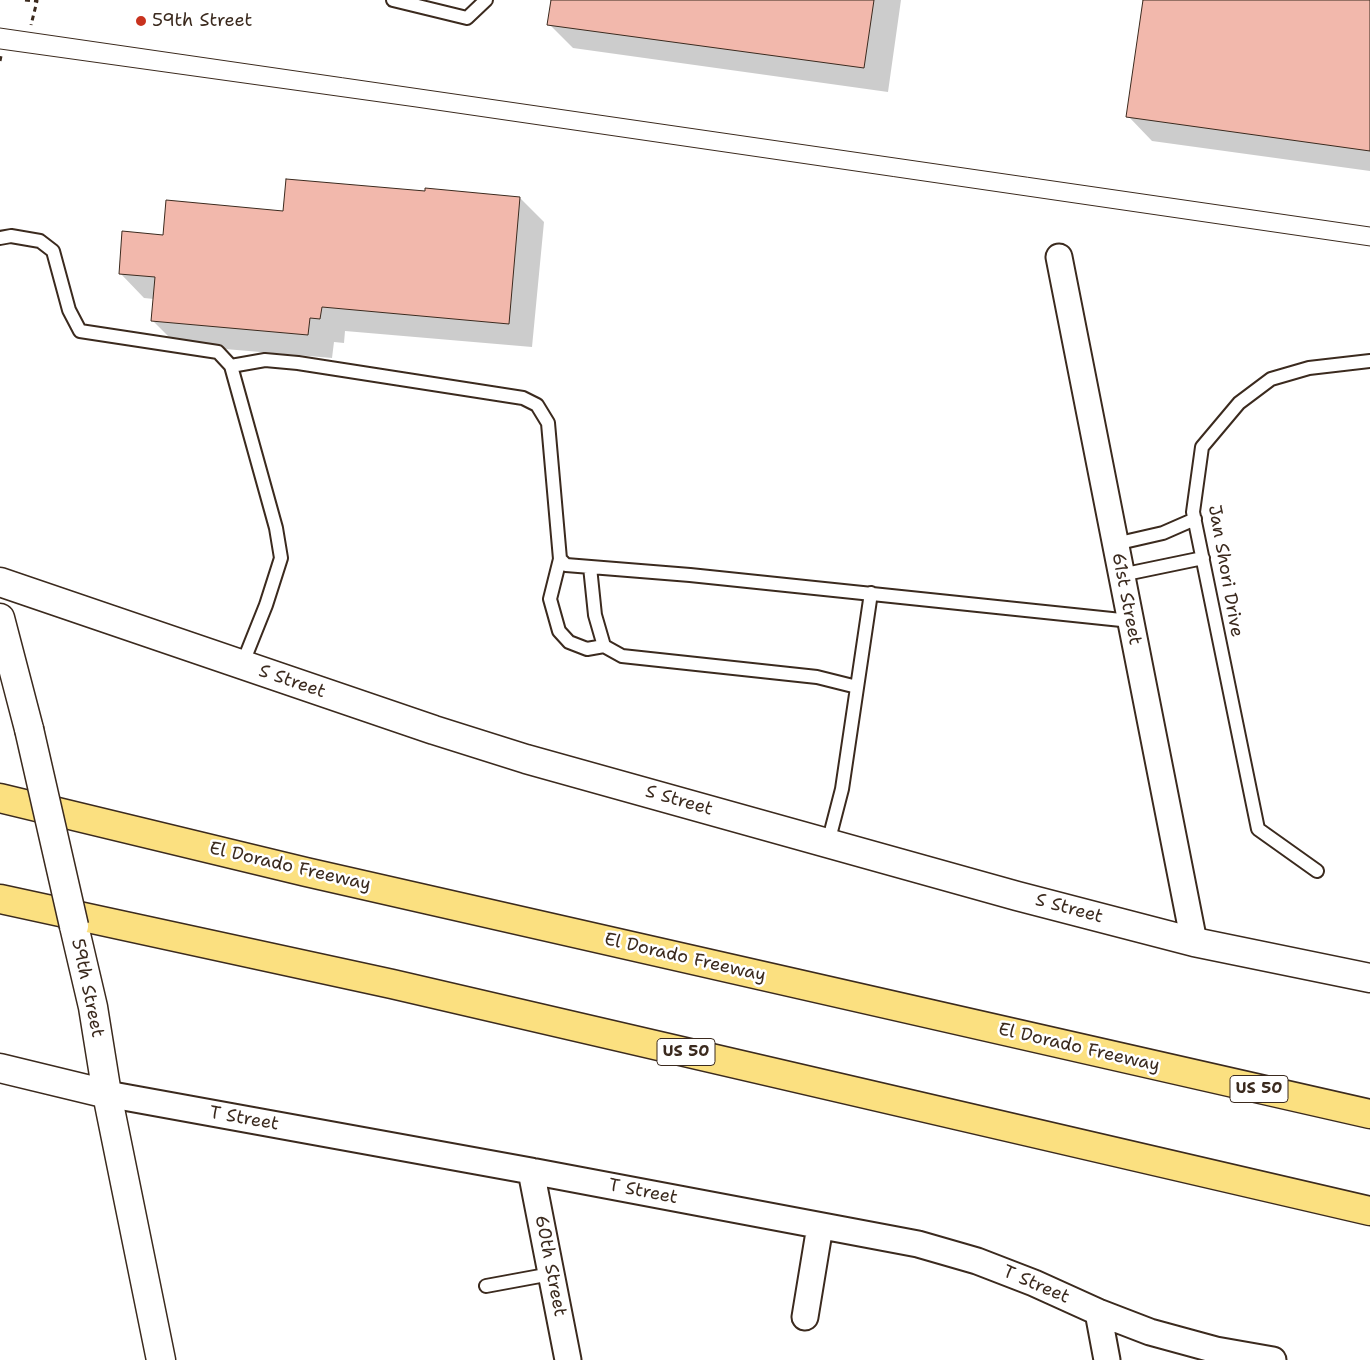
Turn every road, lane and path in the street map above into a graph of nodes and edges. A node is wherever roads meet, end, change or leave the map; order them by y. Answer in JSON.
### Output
{"nodes":[{"id":1,"x":25,"y":0,"type":"edge"},
{"id":2,"x":393,"y":0,"type":"edge"},
{"id":3,"x":486,"y":0,"type":"edge"},
{"id":4,"x":31,"y":24,"type":"dead end"},
{"id":5,"x":0,"y":56,"type":"edge"},
{"id":6,"x":0,"y":61,"type":"edge"},
{"id":7,"x":0,"y":238,"type":"edge"},
{"id":8,"x":1059,"y":257,"type":"dead end"},
{"id":9,"x":1370,"y":361,"type":"edge"},
{"id":10,"x":232,"y":366,"type":"junction"},
{"id":11,"x":1195,"y":519,"type":"junction"},
{"id":12,"x":1115,"y":544,"type":"junction"},
{"id":13,"x":1203,"y":558,"type":"junction"},
{"id":14,"x":560,"y":559,"type":"junction"},
{"id":15,"x":590,"y":566,"type":"junction"},
{"id":16,"x":1122,"y":575,"type":"junction"},
{"id":17,"x":0,"y":582,"type":"edge"},
{"id":18,"x":871,"y":593,"type":"junction"},
{"id":19,"x":0,"y":618,"type":"edge"},
{"id":20,"x":1131,"y":621,"type":"junction"},
{"id":21,"x":604,"y":646,"type":"junction"},
{"id":22,"x":242,"y":665,"type":"junction"},
{"id":23,"x":857,"y":687,"type":"junction"},
{"id":24,"x":0,"y":798,"type":"edge"},
{"id":25,"x":828,"y":843,"type":"junction"},
{"id":26,"x":1317,"y":871,"type":"dead end"},
{"id":27,"x":0,"y":899,"type":"edge"},
{"id":28,"x":1194,"y":942,"type":"junction"},
{"id":29,"x":1370,"y":978,"type":"edge"},
{"id":30,"x":1148,"y":1064,"type":"junction"},
{"id":31,"x":0,"y":1068,"type":"edge"},
{"id":32,"x":107,"y":1094,"type":"junction"},
{"id":33,"x":1370,"y":1097,"type":"edge"},
{"id":34,"x":1370,"y":1114,"type":"edge"},
{"id":35,"x":531,"y":1171,"type":"junction"},
{"id":36,"x":1370,"y":1210,"type":"edge"},
{"id":37,"x":820,"y":1226,"type":"junction"},
{"id":38,"x":551,"y":1274,"type":"junction"},
{"id":39,"x":486,"y":1286,"type":"dead end"},
{"id":40,"x":1098,"y":1312,"type":"junction"},
{"id":41,"x":805,"y":1318,"type":"dead end"},
{"id":42,"x":161,"y":1360,"type":"edge"},
{"id":43,"x":568,"y":1360,"type":"edge"},
{"id":44,"x":1107,"y":1360,"type":"edge"},
{"id":45,"x":1273,"y":1360,"type":"edge"}],
"edges":[{"from":1,"to":4,"type":"path"},
{"from":2,"to":3,"type":"lane"},
{"from":5,"to":6,"type":"path"},
{"from":7,"to":10,"type":"lane"},
{"from":8,"to":12,"type":"street","name":"61st Street"},
{"from":9,"to":11,"type":"lane","name":"Jan Shori Drive"},
{"from":10,"to":14,"type":"lane"},
{"from":10,"to":22,"type":"lane"},
{"from":11,"to":12,"type":"lane"},
{"from":11,"to":13,"type":"lane","name":"Jan Shori Drive"},
{"from":12,"to":16,"type":"street","name":"61st Street"},
{"from":13,"to":16,"type":"lane"},
{"from":13,"to":26,"type":"lane","name":"Jan Shori Drive"},
{"from":14,"to":15,"type":"lane"},
{"from":14,"to":21,"type":"lane"},
{"from":15,"to":18,"type":"lane"},
{"from":15,"to":21,"type":"lane"},
{"from":16,"to":20,"type":"street","name":"61st Street"},
{"from":17,"to":22,"type":"street","name":"S Street"},
{"from":18,"to":20,"type":"lane"},
{"from":18,"to":23,"type":"lane"},
{"from":19,"to":32,"type":"street","name":"59th Street","bridge":true},
{"from":20,"to":28,"type":"street","name":"61st Street"},
{"from":21,"to":23,"type":"lane"},
{"from":22,"to":25,"type":"street","name":"S Street"},
{"from":23,"to":25,"type":"lane"},
{"from":24,"to":30,"type":"highway","name":"El Dorado Freeway","number":"US 50"},
{"from":25,"to":28,"type":"street","name":"S Street"},
{"from":27,"to":36,"type":"highway","number":"US 50"},
{"from":28,"to":29,"type":"street","name":"S Street"},
{"from":30,"to":33,"type":"highway"},
{"from":30,"to":34,"type":"highway","name":"El Dorado Freeway","number":"US 50"},
{"from":31,"to":32,"type":"street","name":"T Street"},
{"from":32,"to":35,"type":"street","name":"T Street"},
{"from":32,"to":42,"type":"street","name":"59th Street"},
{"from":35,"to":37,"type":"street","name":"T Street"},
{"from":35,"to":38,"type":"street","name":"60th Street"},
{"from":37,"to":40,"type":"street","name":"T Street"},
{"from":37,"to":41,"type":"street"},
{"from":38,"to":39,"type":"lane"},
{"from":38,"to":43,"type":"street","name":"60th Street"},
{"from":40,"to":44,"type":"street"},
{"from":40,"to":45,"type":"street","name":"T Street"}]}
